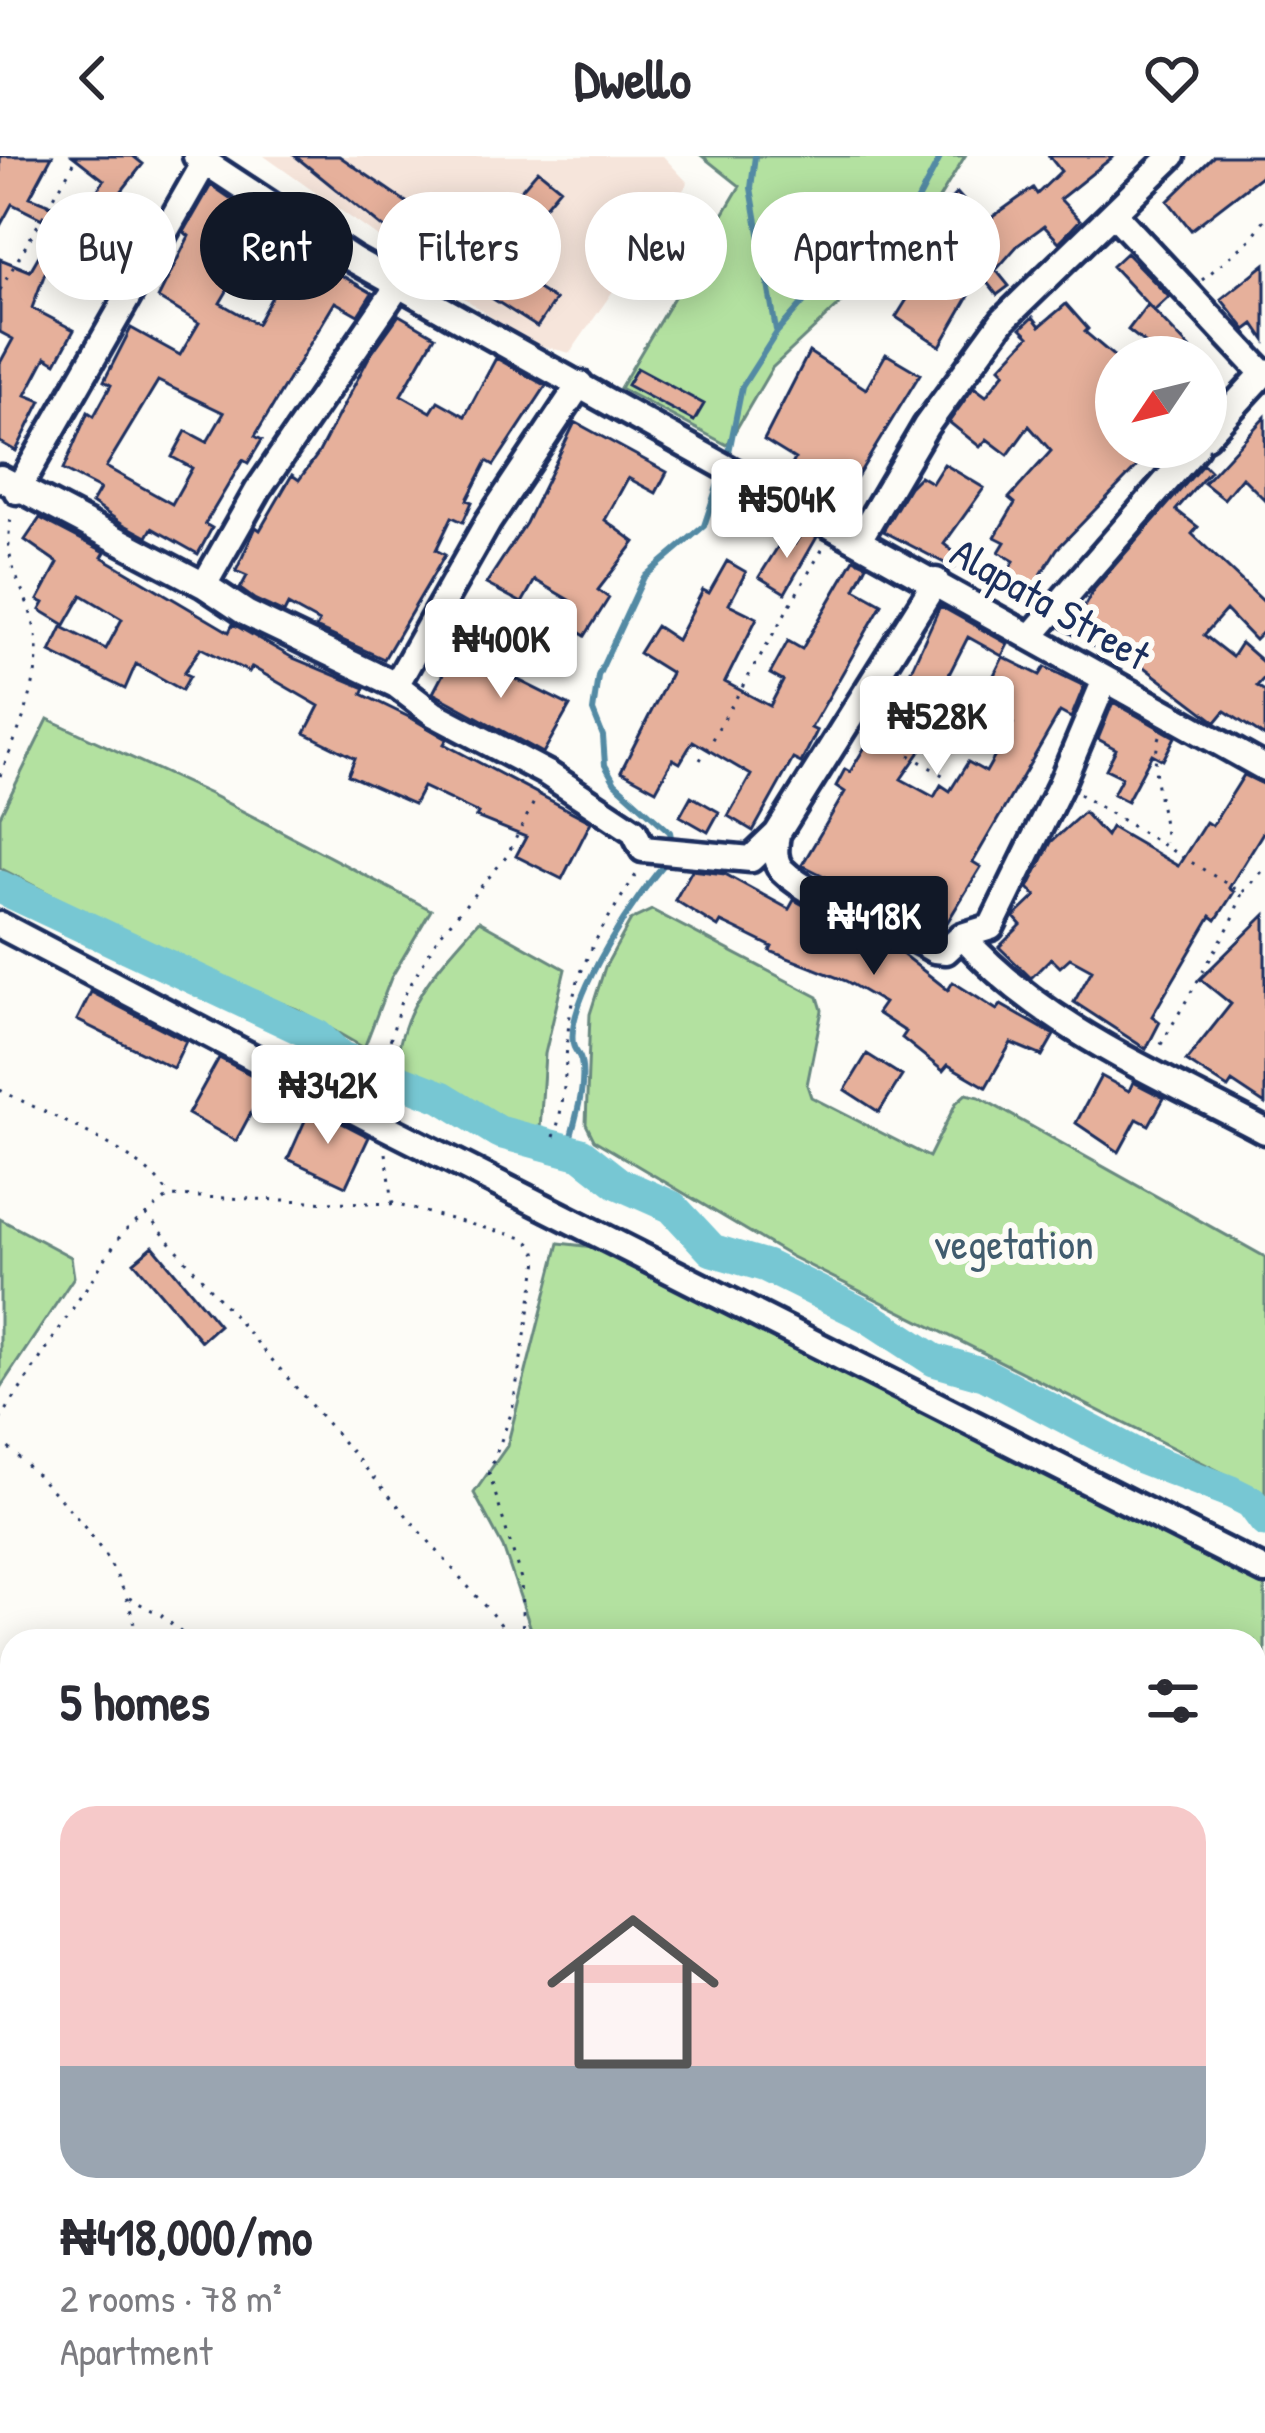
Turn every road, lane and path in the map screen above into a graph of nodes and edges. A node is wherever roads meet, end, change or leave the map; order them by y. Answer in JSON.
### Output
{"nodes":[{"id":1,"x":78,"y":156,"type":"edge"},
{"id":2,"x":1172,"y":156,"type":"edge"},
{"id":3,"x":201,"y":159,"type":"edge"},
{"id":4,"x":1114,"y":214,"type":"junction"},
{"id":5,"x":1265,"y":219,"type":"edge"},
{"id":6,"x":377,"y":272,"type":"edge"},
{"id":7,"x":0,"y":290,"type":"edge"},
{"id":8,"x":1185,"y":290,"type":"junction"},
{"id":9,"x":388,"y":300,"type":"edge"},
{"id":10,"x":431,"y":300,"type":"edge"},
{"id":11,"x":1264,"y":372,"type":"edge"},
{"id":12,"x":580,"y":383,"type":"junction"},
{"id":13,"x":1227,"y":413,"type":"edge"},
{"id":14,"x":1178,"y":468,"type":"edge"},
{"id":15,"x":9,"y":484,"type":"edge"},
{"id":16,"x":836,"y":525,"type":"junction"},
{"id":17,"x":860,"y":538,"type":"junction"},
{"id":18,"x":936,"y":581,"type":"junction"},
{"id":19,"x":204,"y":585,"type":"junction"},
{"id":20,"x":1032,"y":635,"type":"junction"},
{"id":21,"x":1105,"y":680,"type":"junction"},
{"id":22,"x":396,"y":685,"type":"junction"},
{"id":23,"x":1167,"y":716,"type":"junction"},
{"id":24,"x":846,"y":717,"type":"junction"},
{"id":25,"x":700,"y":760,"type":"dead end"},
{"id":26,"x":1265,"y":768,"type":"edge"},
{"id":27,"x":548,"y":774,"type":"junction"},
{"id":28,"x":0,"y":776,"type":"edge"},
{"id":29,"x":944,"y":776,"type":"dead end"},
{"id":30,"x":1061,"y":784,"type":"junction"},
{"id":31,"x":777,"y":834,"type":"junction"},
{"id":32,"x":1165,"y":845,"type":"junction"},
{"id":33,"x":643,"y":849,"type":"junction"},
{"id":34,"x":1265,"y":867,"type":"edge"},
{"id":35,"x":1242,"y":893,"type":"junction"},
{"id":36,"x":0,"y":925,"type":"edge"},
{"id":37,"x":962,"y":936,"type":"junction"},
{"id":38,"x":384,"y":1063,"type":"dead end"},
{"id":39,"x":1147,"y":1068,"type":"junction"},
{"id":40,"x":0,"y":1090,"type":"edge"},
{"id":41,"x":382,"y":1125,"type":"junction"},
{"id":42,"x":1265,"y":1132,"type":"edge"},
{"id":43,"x":554,"y":1136,"type":"dead end"},
{"id":44,"x":170,"y":1196,"type":"junction"},
{"id":45,"x":394,"y":1204,"type":"junction"},
{"id":46,"x":144,"y":1213,"type":"junction"},
{"id":47,"x":0,"y":1420,"type":"edge"},
{"id":48,"x":0,"y":1440,"type":"edge"},
{"id":49,"x":1265,"y":1571,"type":"edge"},
{"id":50,"x":128,"y":1597,"type":"junction"},
{"id":51,"x":134,"y":1629,"type":"edge"},
{"id":52,"x":177,"y":1629,"type":"edge"},
{"id":53,"x":504,"y":1629,"type":"edge"},
{"id":54,"x":523,"y":1629,"type":"edge"}],
"edges":[{"from":1,"to":7,"type":"path"},
{"from":2,"to":4,"type":"street"},
{"from":3,"to":6,"type":"street"},
{"from":3,"to":15,"type":"street"},
{"from":4,"to":8,"type":"street"},
{"from":4,"to":17,"type":"street"},
{"from":5,"to":8,"type":"path"},
{"from":8,"to":11,"type":"street"},
{"from":9,"to":19,"type":"street"},
{"from":10,"to":12,"type":"street"},
{"from":11,"to":13,"type":"street"},
{"from":12,"to":16,"type":"street","name":"Alapata Street"},
{"from":12,"to":22,"type":"street"},
{"from":14,"to":20,"type":"street"},
{"from":15,"to":19,"type":"street"},
{"from":15,"to":28,"type":"path"},
{"from":16,"to":17,"type":"street","name":"Alapata Street"},
{"from":16,"to":25,"type":"path"},
{"from":17,"to":18,"type":"street","name":"Alapata Street"},
{"from":18,"to":20,"type":"street","name":"Alapata Street"},
{"from":18,"to":24,"type":"street"},
{"from":19,"to":22,"type":"street"},
{"from":20,"to":21,"type":"street","name":"Alapata Street"},
{"from":21,"to":23,"type":"street","name":"Alapata Street"},
{"from":21,"to":30,"type":"street"},
{"from":22,"to":27,"type":"street"},
{"from":23,"to":26,"type":"street","name":"Alapata Street"},
{"from":23,"to":32,"type":"path"},
{"from":24,"to":29,"type":"path"},
{"from":24,"to":31,"type":"street"},
{"from":27,"to":33,"type":"street"},
{"from":27,"to":38,"type":"path"},
{"from":30,"to":32,"type":"path"},
{"from":30,"to":37,"type":"street"},
{"from":31,"to":33,"type":"street"},
{"from":31,"to":37,"type":"street"},
{"from":32,"to":35,"type":"path"},
{"from":33,"to":43,"type":"path"},
{"from":34,"to":35,"type":"path"},
{"from":35,"to":39,"type":"path"},
{"from":36,"to":41,"type":"street"},
{"from":37,"to":39,"type":"street"},
{"from":39,"to":42,"type":"street"},
{"from":40,"to":44,"type":"path"},
{"from":41,"to":45,"type":"path"},
{"from":41,"to":49,"type":"street"},
{"from":44,"to":45,"type":"path"},
{"from":44,"to":46,"type":"path"},
{"from":45,"to":54,"type":"path"},
{"from":46,"to":47,"type":"path"},
{"from":46,"to":53,"type":"path"},
{"from":48,"to":50,"type":"path"},
{"from":50,"to":51,"type":"path"},
{"from":50,"to":52,"type":"path"}]}
